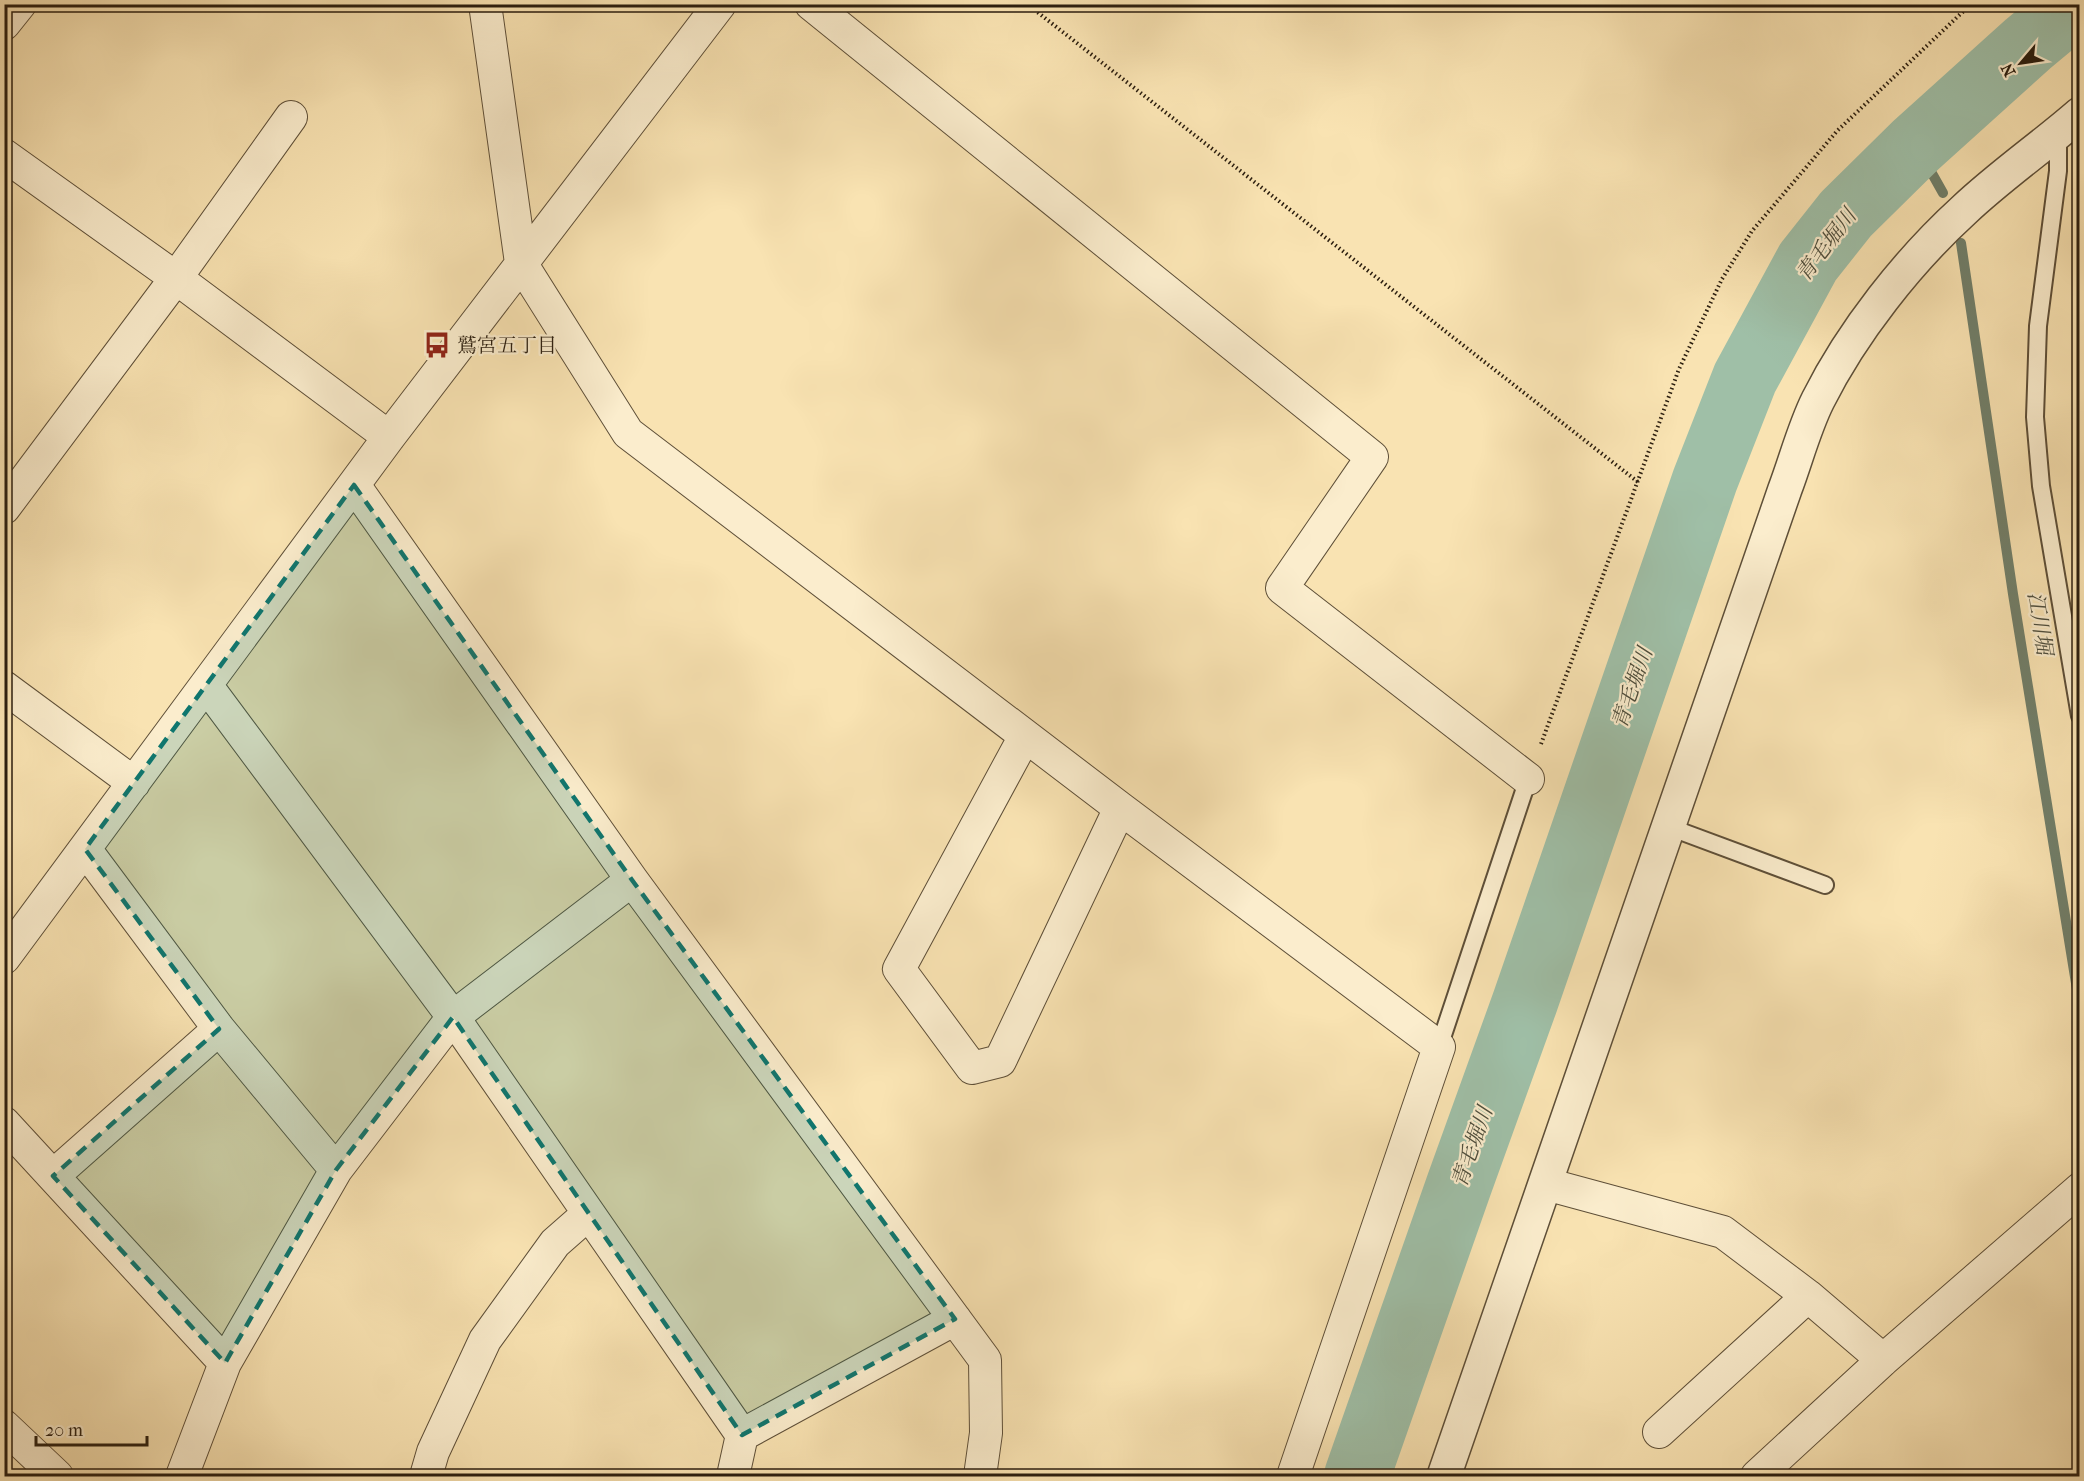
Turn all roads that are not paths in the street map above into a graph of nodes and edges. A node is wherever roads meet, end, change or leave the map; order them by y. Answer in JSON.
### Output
{"nodes":[{"id":1,"x":20,"y":4,"type":"edge"},
{"id":2,"x":485,"y":4,"type":"edge"},
{"id":3,"x":720,"y":4,"type":"edge"},
{"id":4,"x":811,"y":4,"type":"edge"},
{"id":5,"x":4,"y":24,"type":"edge"},
{"id":6,"x":291,"y":117,"type":"dead end"},
{"id":7,"x":2069,"y":123,"type":"edge"},
{"id":8,"x":4,"y":155,"type":"edge"},
{"id":9,"x":521,"y":263,"type":"junction"},
{"id":10,"x":176,"y":278,"type":"junction"},
{"id":11,"x":389,"y":437,"type":"junction"},
{"id":12,"x":354,"y":485,"type":"junction"},
{"id":13,"x":4,"y":508,"type":"edge"},
{"id":14,"x":206,"y":685,"type":"junction"},
{"id":15,"x":4,"y":687,"type":"edge"},
{"id":16,"x":2079,"y":716,"type":"edge"},
{"id":17,"x":1025,"y":735,"type":"junction"},
{"id":18,"x":1528,"y":779,"type":"joint"},
{"id":19,"x":134,"y":783,"type":"junction"},
{"id":20,"x":1120,"y":808,"type":"junction"},
{"id":21,"x":1669,"y":827,"type":"junction"},
{"id":22,"x":85,"y":849,"type":"junction"},
{"id":23,"x":632,"y":880,"type":"junction"},
{"id":24,"x":1825,"y":885,"type":"dead end"},
{"id":25,"x":4,"y":957,"type":"edge"},
{"id":26,"x":453,"y":1017,"type":"junction"},
{"id":27,"x":219,"y":1029,"type":"junction"},
{"id":28,"x":1439,"y":1047,"type":"junction"},
{"id":29,"x":4,"y":1123,"type":"edge"},
{"id":30,"x":336,"y":1170,"type":"junction"},
{"id":31,"x":53,"y":1176,"type":"junction"},
{"id":32,"x":1546,"y":1184,"type":"junction"},
{"id":33,"x":2079,"y":1189,"type":"edge"},
{"id":34,"x":588,"y":1214,"type":"junction"},
{"id":35,"x":1808,"y":1296,"type":"junction"},
{"id":36,"x":955,"y":1319,"type":"junction"},
{"id":37,"x":1883,"y":1360,"type":"junction"},
{"id":38,"x":225,"y":1363,"type":"junction"},
{"id":39,"x":4,"y":1426,"type":"edge"},
{"id":40,"x":1659,"y":1432,"type":"dead end"},
{"id":41,"x":742,"y":1435,"type":"junction"},
{"id":42,"x":57,"y":1476,"type":"edge"},
{"id":43,"x":182,"y":1476,"type":"edge"},
{"id":44,"x":426,"y":1476,"type":"edge"},
{"id":45,"x":733,"y":1476,"type":"edge"},
{"id":46,"x":980,"y":1476,"type":"edge"},
{"id":47,"x":1293,"y":1476,"type":"edge"},
{"id":48,"x":1444,"y":1476,"type":"edge"},
{"id":49,"x":1756,"y":1476,"type":"edge"}],
"edges":[{"from":1,"to":5,"type":"street"},
{"from":2,"to":9,"type":"street"},
{"from":3,"to":9,"type":"street"},
{"from":4,"to":18,"type":"street"},
{"from":6,"to":10,"type":"street"},
{"from":7,"to":16,"type":"lane"},
{"from":7,"to":21,"type":"street"},
{"from":8,"to":10,"type":"street"},
{"from":9,"to":11,"type":"street"},
{"from":9,"to":17,"type":"street"},
{"from":10,"to":11,"type":"street"},
{"from":10,"to":13,"type":"street"},
{"from":11,"to":12,"type":"street"},
{"from":12,"to":14,"type":"street"},
{"from":12,"to":23,"type":"street"},
{"from":14,"to":19,"type":"street"},
{"from":14,"to":26,"type":"street"},
{"from":15,"to":19,"type":"street"},
{"from":17,"to":20,"type":"street"},
{"from":17,"to":20,"type":"street"},
{"from":18,"to":28,"type":"lane"},
{"from":19,"to":22,"type":"street"},
{"from":20,"to":28,"type":"street"},
{"from":21,"to":24,"type":"lane"},
{"from":21,"to":32,"type":"street"},
{"from":22,"to":25,"type":"street"},
{"from":22,"to":27,"type":"street"},
{"from":23,"to":26,"type":"street"},
{"from":23,"to":36,"type":"street"},
{"from":26,"to":30,"type":"street"},
{"from":26,"to":34,"type":"street"},
{"from":27,"to":30,"type":"street"},
{"from":27,"to":31,"type":"street"},
{"from":28,"to":47,"type":"street"},
{"from":29,"to":31,"type":"street"},
{"from":30,"to":38,"type":"street"},
{"from":31,"to":38,"type":"street"},
{"from":32,"to":35,"type":"street"},
{"from":32,"to":48,"type":"street"},
{"from":33,"to":37,"type":"street"},
{"from":34,"to":41,"type":"street"},
{"from":34,"to":44,"type":"street"},
{"from":35,"to":37,"type":"street"},
{"from":35,"to":40,"type":"street"},
{"from":36,"to":41,"type":"street"},
{"from":36,"to":46,"type":"street"},
{"from":37,"to":49,"type":"street"},
{"from":38,"to":43,"type":"street"},
{"from":39,"to":42,"type":"street"},
{"from":41,"to":45,"type":"street"}]}
